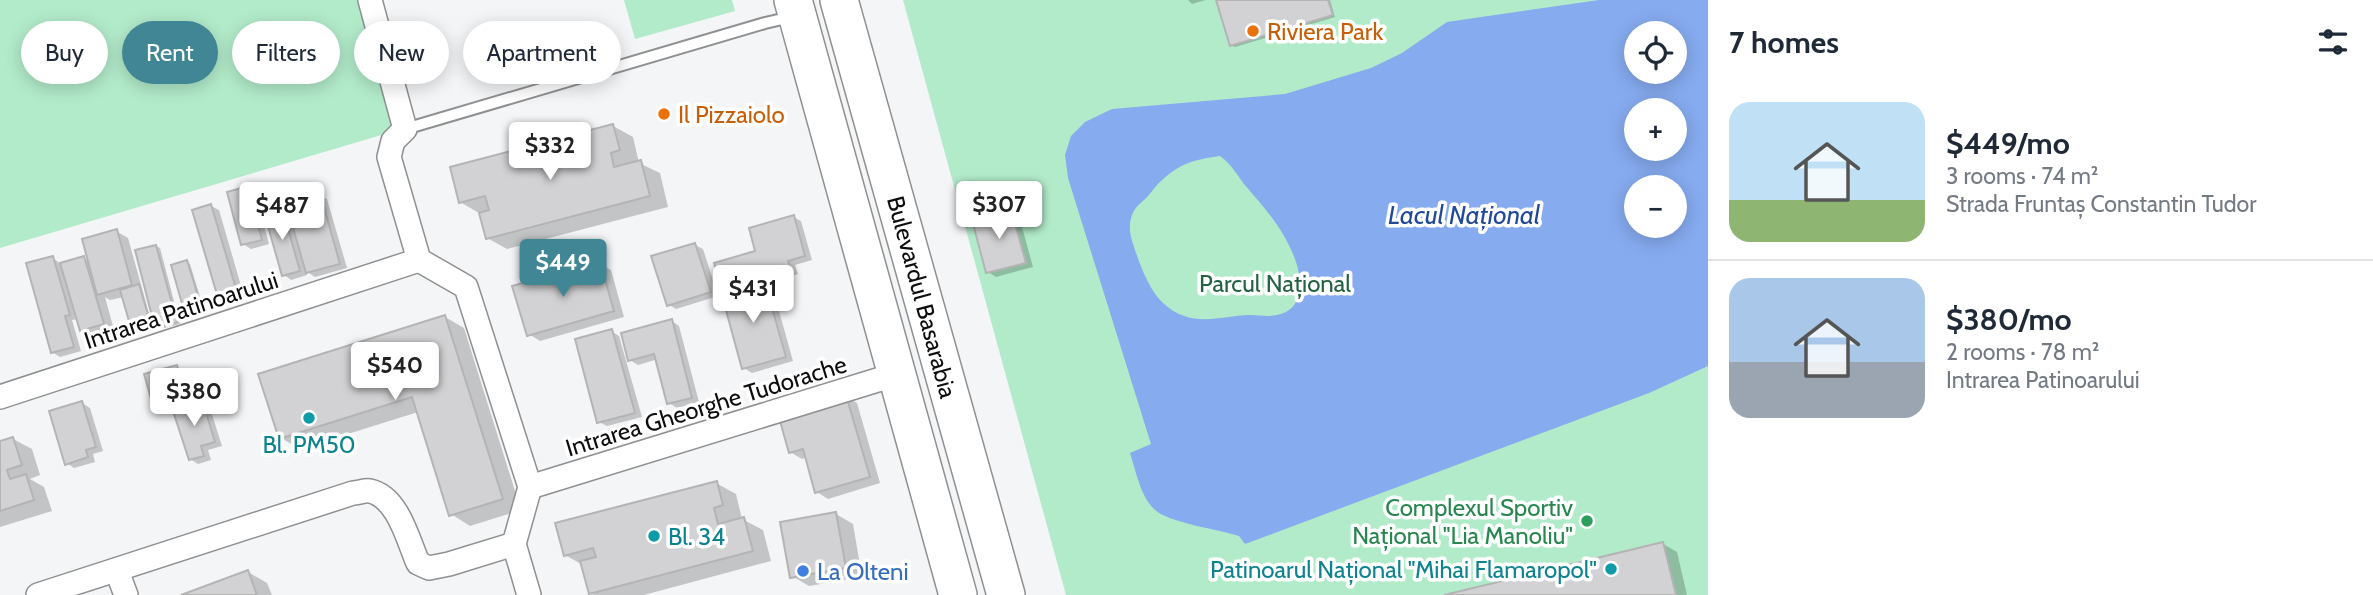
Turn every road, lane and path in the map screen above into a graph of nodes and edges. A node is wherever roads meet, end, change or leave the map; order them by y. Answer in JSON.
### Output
{"nodes":[{"id":1,"x":370,"y":0,"type":"edge"},
{"id":2,"x":839,"y":0,"type":"edge"},
{"id":3,"x":795,"y":8,"type":"edge"},
{"id":4,"x":405,"y":129,"type":"junction"},
{"id":5,"x":419,"y":260,"type":"junction"},
{"id":6,"x":897,"y":374,"type":"junction"},
{"id":7,"x":0,"y":397,"type":"edge"},
{"id":8,"x":530,"y":487,"type":"junction"},
{"id":9,"x":514,"y":544,"type":"junction"},
{"id":10,"x":117,"y":571,"type":"junction"},
{"id":11,"x":38,"y":595,"type":"edge"},
{"id":12,"x":126,"y":595,"type":"edge"},
{"id":13,"x":529,"y":595,"type":"edge"},
{"id":14,"x":958,"y":595,"type":"edge"},
{"id":15,"x":1006,"y":595,"type":"edge"}],
"edges":[{"from":1,"to":4,"type":"street"},
{"from":2,"to":15,"type":"main road","name":"Bulevardul Basarabia"},
{"from":3,"to":4,"type":"lane"},
{"from":3,"to":6,"type":"main road","name":"Bulevardul Basarabia"},
{"from":4,"to":5,"type":"street"},
{"from":5,"to":7,"type":"street","name":"Intrarea Patinoarului"},
{"from":5,"to":8,"type":"street"},
{"from":6,"to":8,"type":"street","name":"Intrarea Gheorghe Tudorache"},
{"from":6,"to":14,"type":"main road","name":"Bulevardul Basarabia"},
{"from":8,"to":9,"type":"street"},
{"from":9,"to":10,"type":"street"},
{"from":9,"to":13,"type":"street"},
{"from":10,"to":11,"type":"street"},
{"from":10,"to":12,"type":"street"}]}
